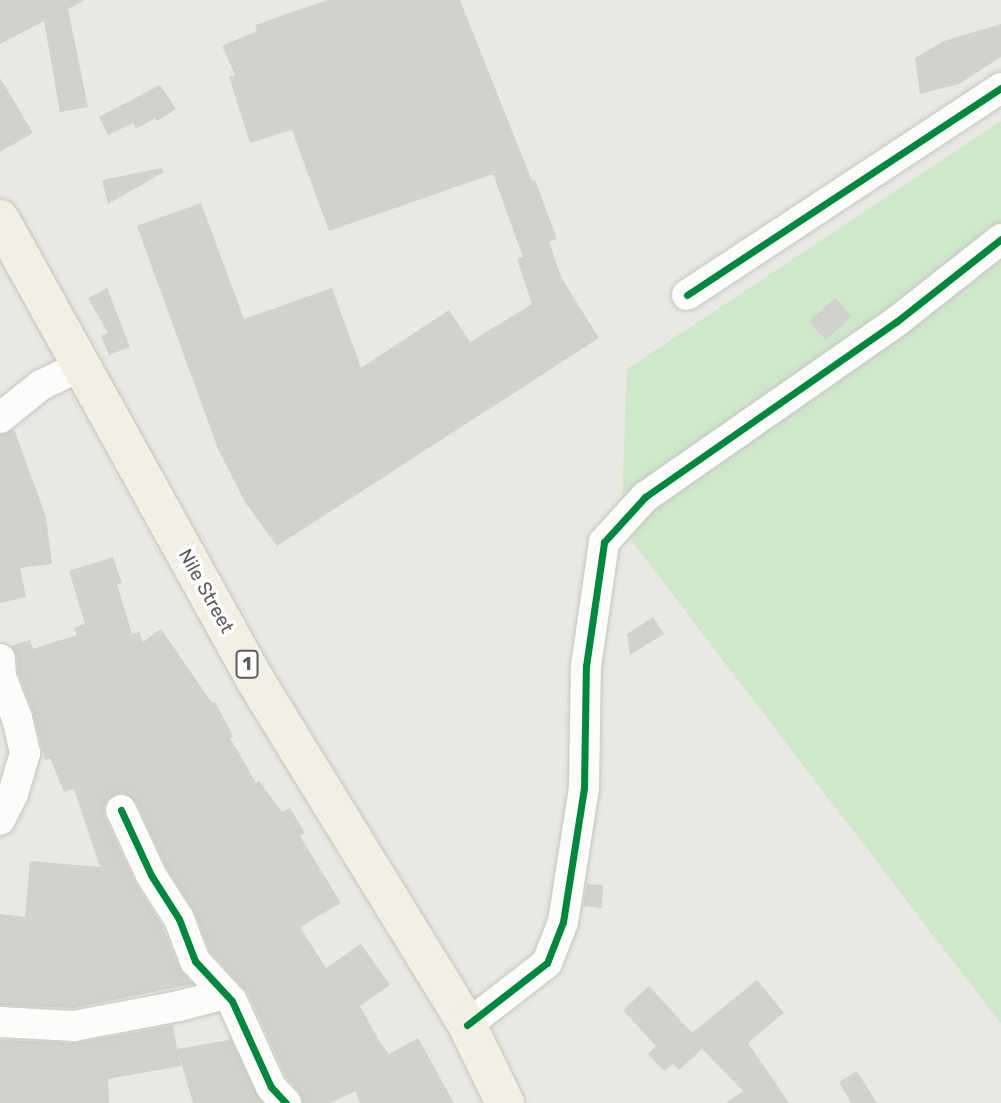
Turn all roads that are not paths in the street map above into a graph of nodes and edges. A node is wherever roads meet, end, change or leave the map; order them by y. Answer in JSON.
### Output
{"nodes":[{"id":1,"x":1001,"y":88,"type":"edge"},
{"id":2,"x":0,"y":219,"type":"edge"},
{"id":3,"x":1001,"y":239,"type":"edge"},
{"id":4,"x":687,"y":295,"type":"dead end"},
{"id":5,"x":81,"y":366,"type":"junction"},
{"id":6,"x":0,"y":418,"type":"edge"},
{"id":7,"x":0,"y":659,"type":"edge"},
{"id":8,"x":121,"y":810,"type":"dead end"},
{"id":9,"x":0,"y":820,"type":"edge"},
{"id":10,"x":225,"y":994,"type":"junction"},
{"id":11,"x":0,"y":1022,"type":"edge"},
{"id":12,"x":467,"y":1025,"type":"junction"},
{"id":13,"x":286,"y":1103,"type":"edge"},
{"id":14,"x":505,"y":1103,"type":"edge"}],
"edges":[{"from":1,"to":4,"type":"street"},
{"from":2,"to":5,"type":"main road","name":"Nile Street","number":"1"},
{"from":3,"to":12,"type":"street"},
{"from":5,"to":6,"type":"street"},
{"from":5,"to":12,"type":"main road","name":"Nile Street","number":"1"},
{"from":7,"to":9,"type":"street"},
{"from":8,"to":10,"type":"street"},
{"from":10,"to":11,"type":"street"},
{"from":10,"to":13,"type":"street"},
{"from":12,"to":14,"type":"main road","name":"Nile Street","number":"1"}]}
